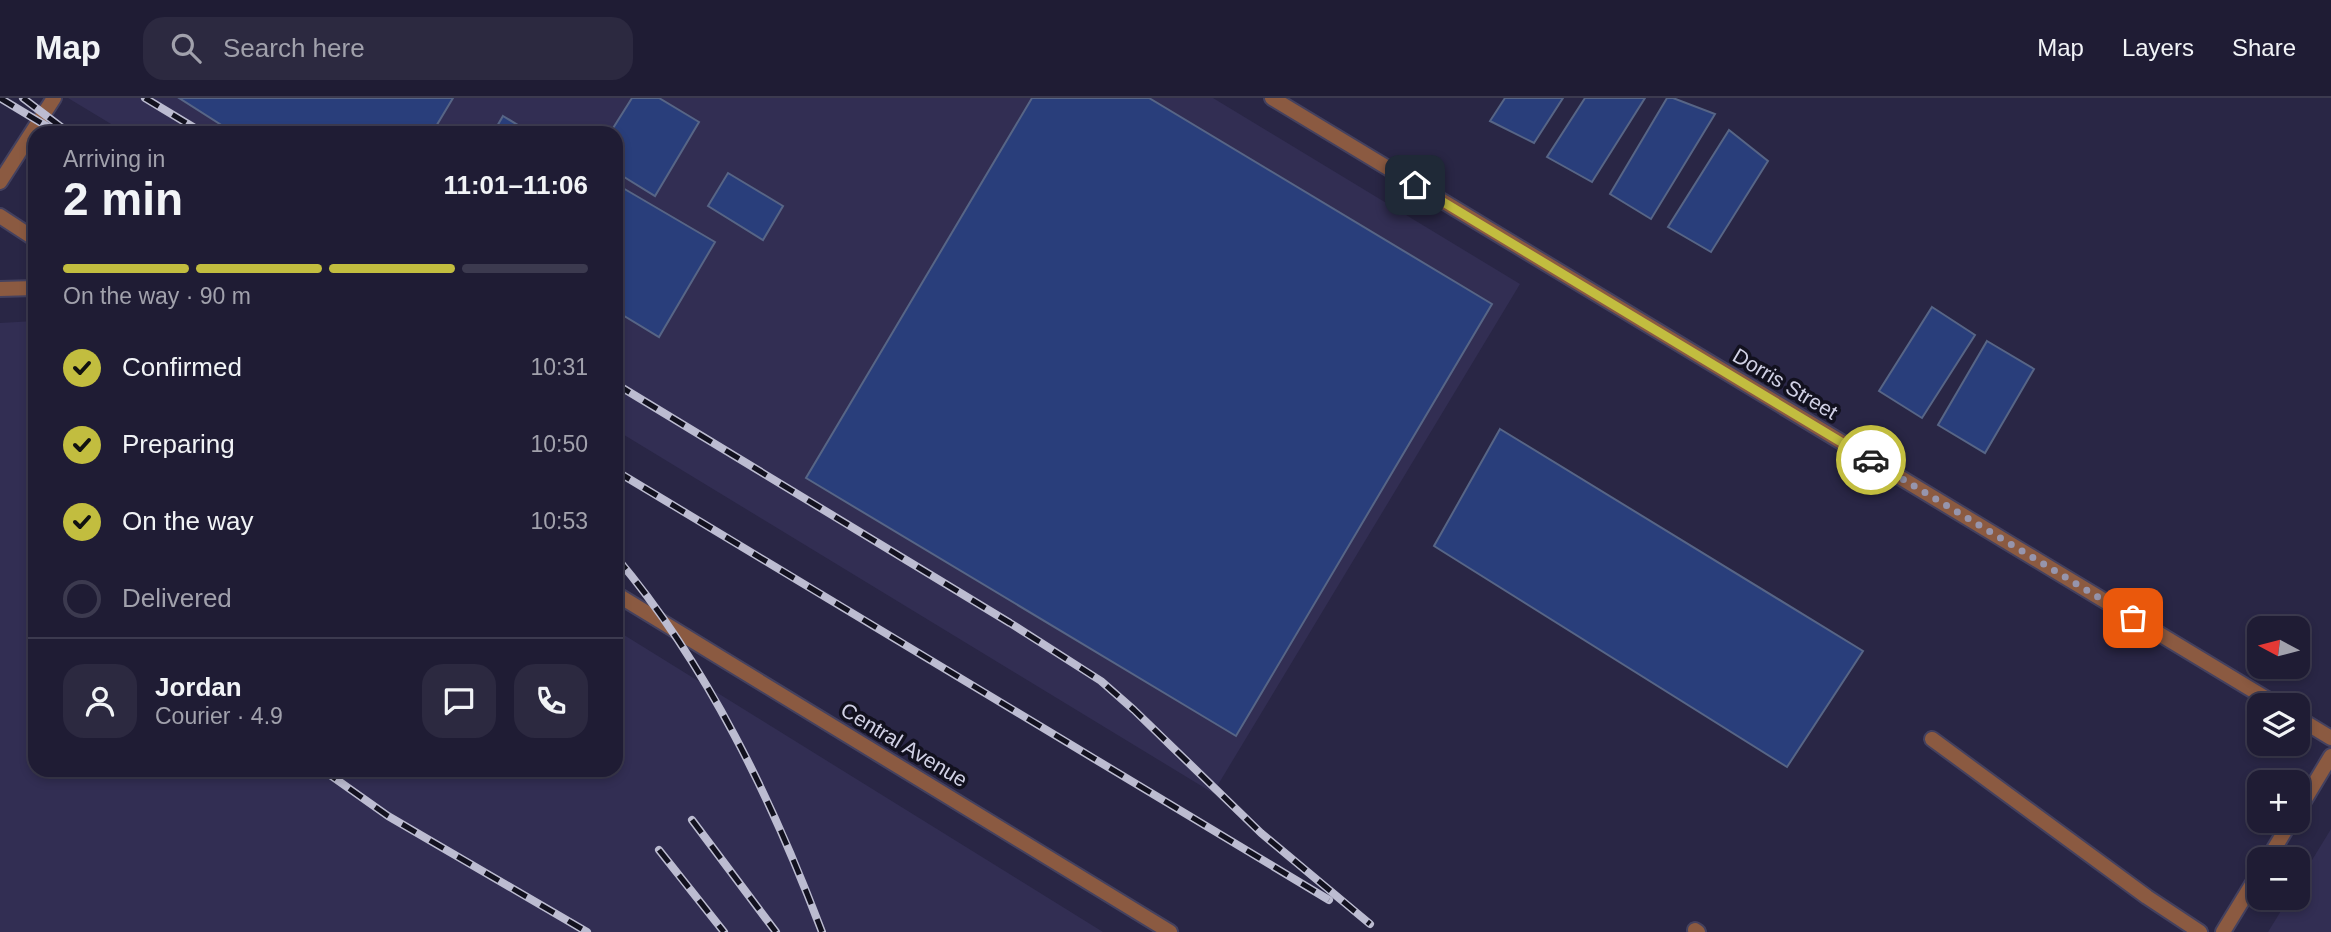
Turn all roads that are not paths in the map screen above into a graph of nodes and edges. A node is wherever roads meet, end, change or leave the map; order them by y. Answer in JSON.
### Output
{"nodes":[{"id":1,"x":54,"y":98,"type":"edge"},
{"id":2,"x":1272,"y":98,"type":"edge"},
{"id":3,"x":36,"y":126,"type":"edge"},
{"id":4,"x":28,"y":138,"type":"edge"},
{"id":5,"x":0,"y":182,"type":"edge"},
{"id":6,"x":0,"y":216,"type":"edge"},
{"id":7,"x":28,"y":234,"type":"edge"},
{"id":8,"x":28,"y":288,"type":"edge"},
{"id":9,"x":0,"y":289,"type":"edge"},
{"id":10,"x":623,"y":598,"type":"edge"},
{"id":11,"x":2257,"y":693,"type":"edge"},
{"id":12,"x":2310,"y":725,"type":"edge"},
{"id":13,"x":2331,"y":738,"type":"edge"},
{"id":14,"x":1932,"y":739,"type":"dead end"},
{"id":15,"x":2331,"y":756,"type":"edge"},
{"id":16,"x":2310,"y":791,"type":"edge"},
{"id":17,"x":2247,"y":893,"type":"edge"},
{"id":18,"x":1170,"y":932,"type":"edge"},
{"id":19,"x":2200,"y":932,"type":"edge"},
{"id":20,"x":2223,"y":932,"type":"edge"}],
"edges":[{"from":1,"to":3,"type":"street"},
{"from":2,"to":11,"type":"street","name":"Dorris Street"},
{"from":4,"to":5,"type":"street"},
{"from":6,"to":7,"type":"street"},
{"from":8,"to":9,"type":"street"},
{"from":10,"to":18,"type":"street","name":"Central Avenue"},
{"from":12,"to":13,"type":"street"},
{"from":14,"to":19,"type":"street"},
{"from":15,"to":16,"type":"street"},
{"from":17,"to":20,"type":"street"}]}
